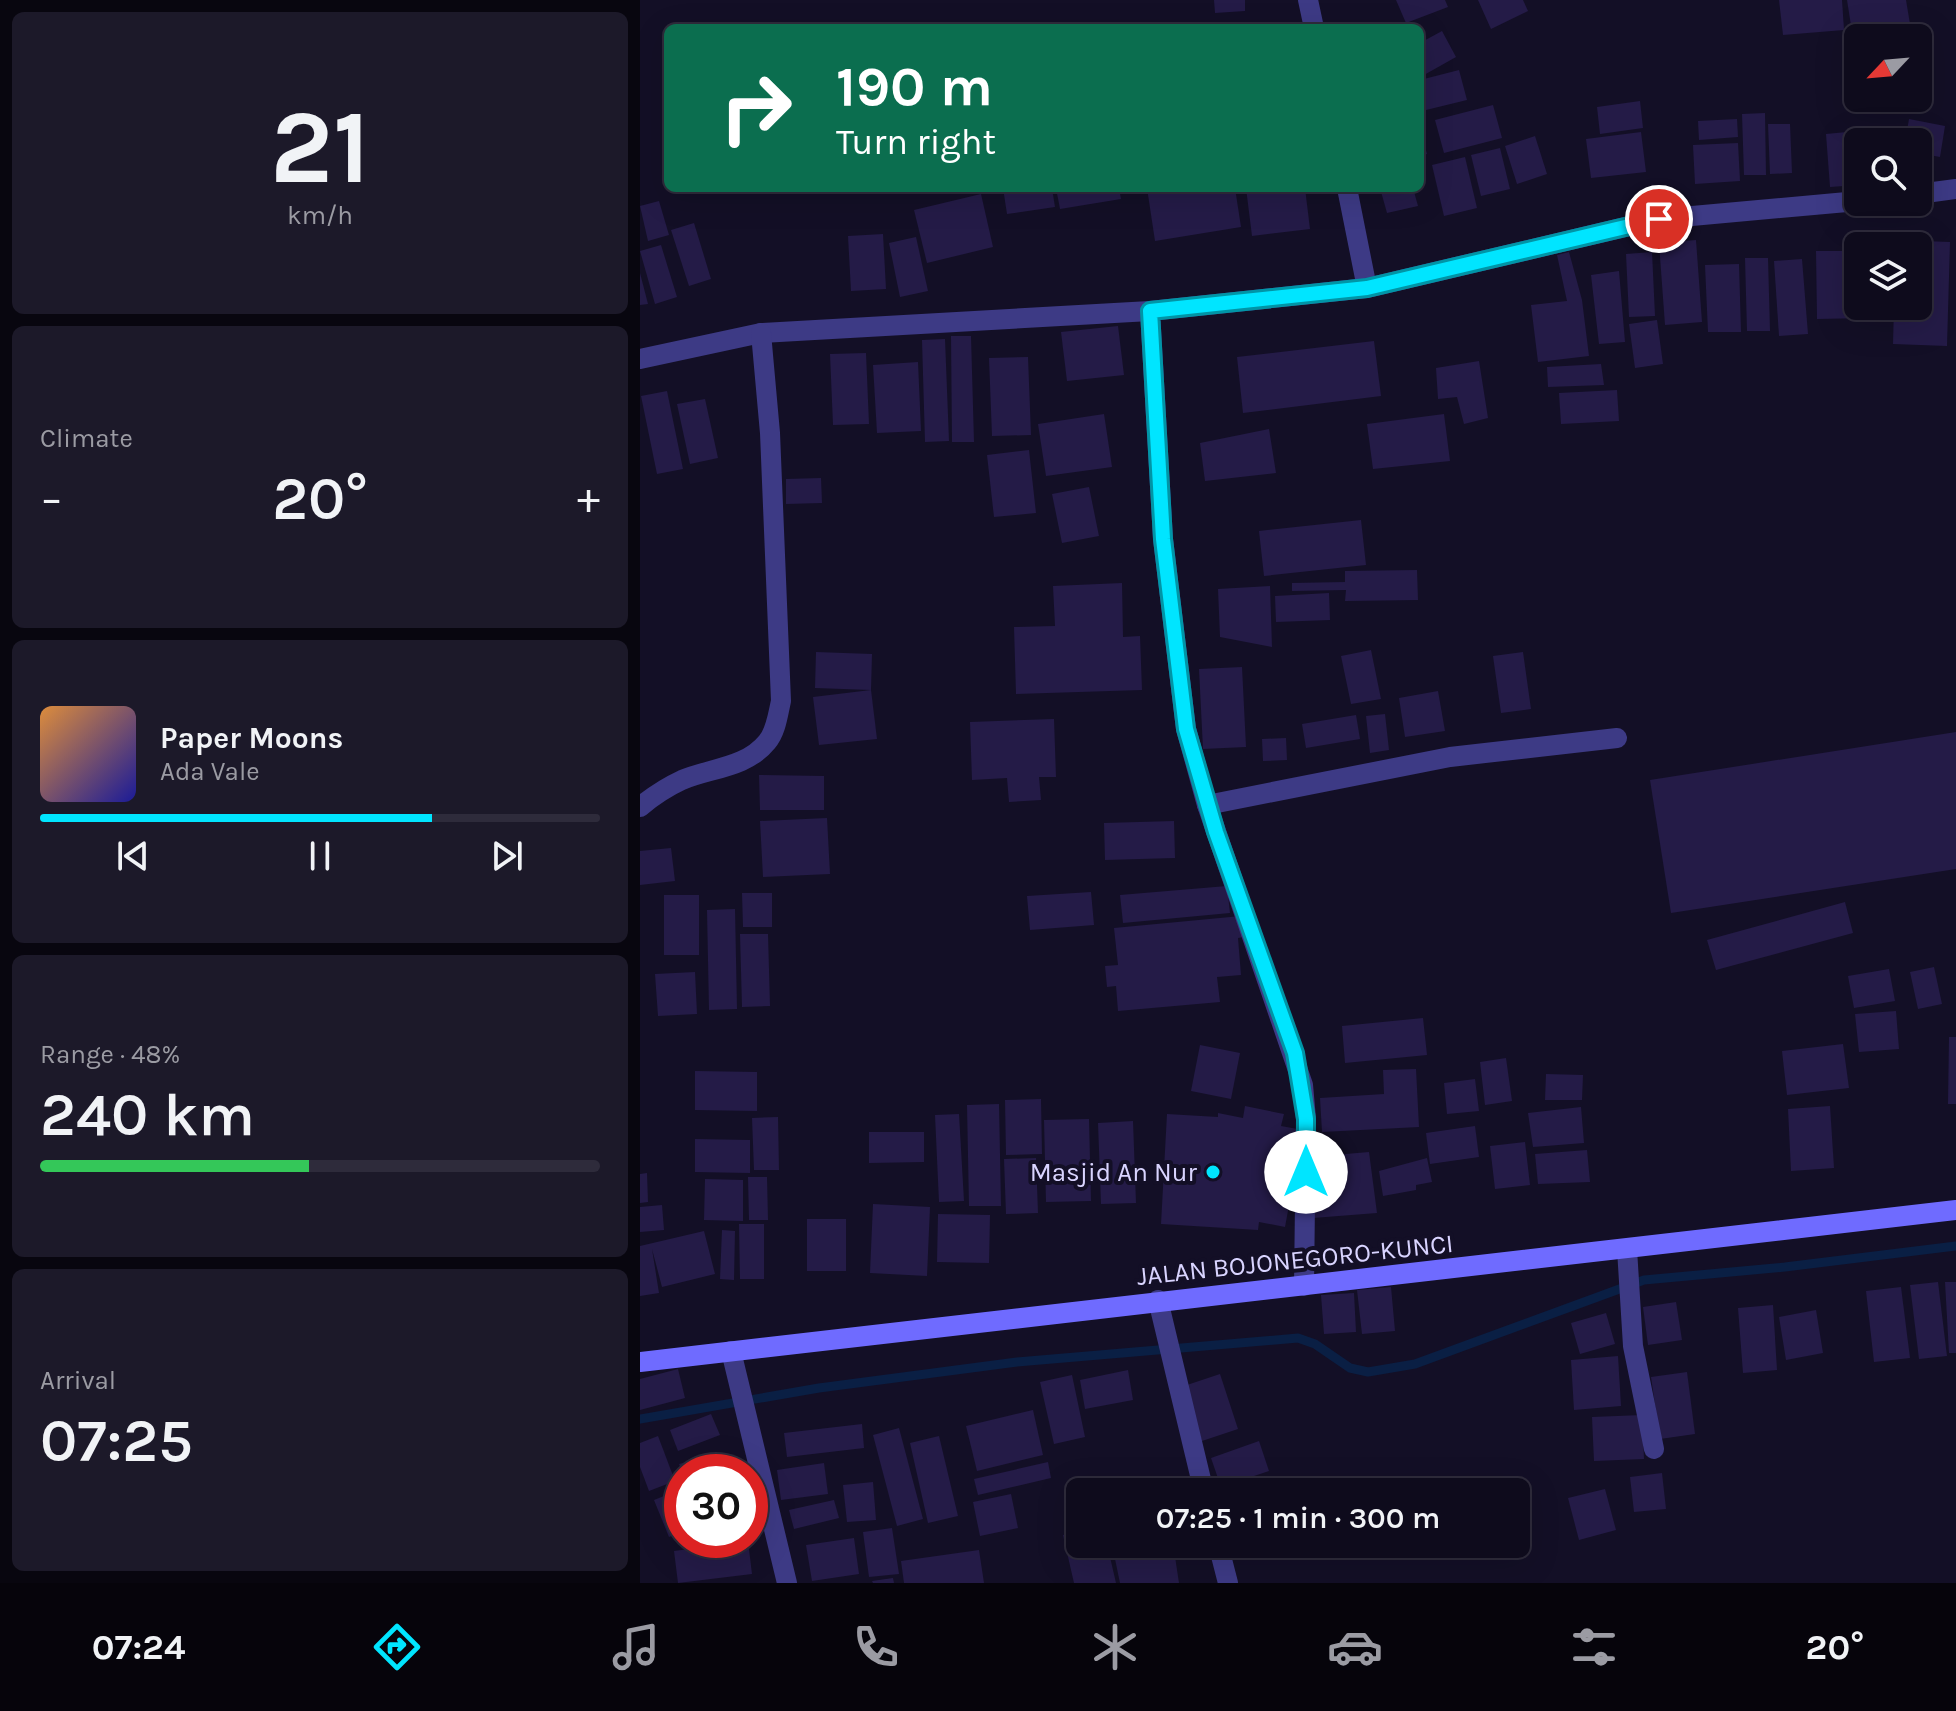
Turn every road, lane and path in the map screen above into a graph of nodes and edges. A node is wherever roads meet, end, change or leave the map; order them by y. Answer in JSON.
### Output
{"nodes":[{"id":1,"x":1308,"y":0,"type":"edge"},
{"id":2,"x":1313,"y":24,"type":"edge"},
{"id":3,"x":1956,"y":189,"type":"edge"},
{"id":4,"x":1348,"y":192,"type":"edge"},
{"id":5,"x":1932,"y":192,"type":"edge"},
{"id":6,"x":1844,"y":202,"type":"edge"},
{"id":7,"x":1367,"y":288,"type":"junction"},
{"id":8,"x":1150,"y":311,"type":"junction"},
{"id":9,"x":761,"y":333,"type":"junction"},
{"id":10,"x":640,"y":359,"type":"edge"},
{"id":11,"x":1617,"y":738,"type":"dead end"},
{"id":12,"x":1207,"y":805,"type":"junction"},
{"id":13,"x":640,"y":807,"type":"edge"},
{"id":14,"x":1956,"y":1210,"type":"edge"},
{"id":15,"x":1628,"y":1258,"type":"junction"},
{"id":16,"x":1304,"y":1286,"type":"junction"},
{"id":17,"x":1158,"y":1300,"type":"junction"},
{"id":18,"x":731,"y":1351,"type":"junction"},
{"id":19,"x":640,"y":1362,"type":"edge"},
{"id":20,"x":1654,"y":1449,"type":"dead end"},
{"id":21,"x":1201,"y":1478,"type":"edge"},
{"id":22,"x":1222,"y":1558,"type":"edge"},
{"id":23,"x":787,"y":1583,"type":"edge"},
{"id":24,"x":1228,"y":1583,"type":"edge"}],
"edges":[{"from":1,"to":2,"type":"street"},
{"from":3,"to":5,"type":"street"},
{"from":4,"to":7,"type":"street"},
{"from":6,"to":7,"type":"street"},
{"from":7,"to":8,"type":"street"},
{"from":8,"to":9,"type":"street"},
{"from":8,"to":12,"type":"street"},
{"from":9,"to":10,"type":"street"},
{"from":9,"to":13,"type":"street"},
{"from":11,"to":12,"type":"street"},
{"from":12,"to":16,"type":"street"},
{"from":14,"to":15,"type":"main road","name":"JALAN BOJONEGORO-KUNCI"},
{"from":15,"to":16,"type":"main road","name":"JALAN BOJONEGORO-KUNCI"},
{"from":15,"to":20,"type":"street"},
{"from":16,"to":17,"type":"main road","name":"JALAN BOJONEGORO-KUNCI"},
{"from":17,"to":18,"type":"main road","name":"JALAN BOJONEGORO-KUNCI"},
{"from":17,"to":21,"type":"street"},
{"from":18,"to":19,"type":"main road","name":"JALAN BOJONEGORO-KUNCI"},
{"from":18,"to":23,"type":"street"},
{"from":22,"to":24,"type":"street"}]}
